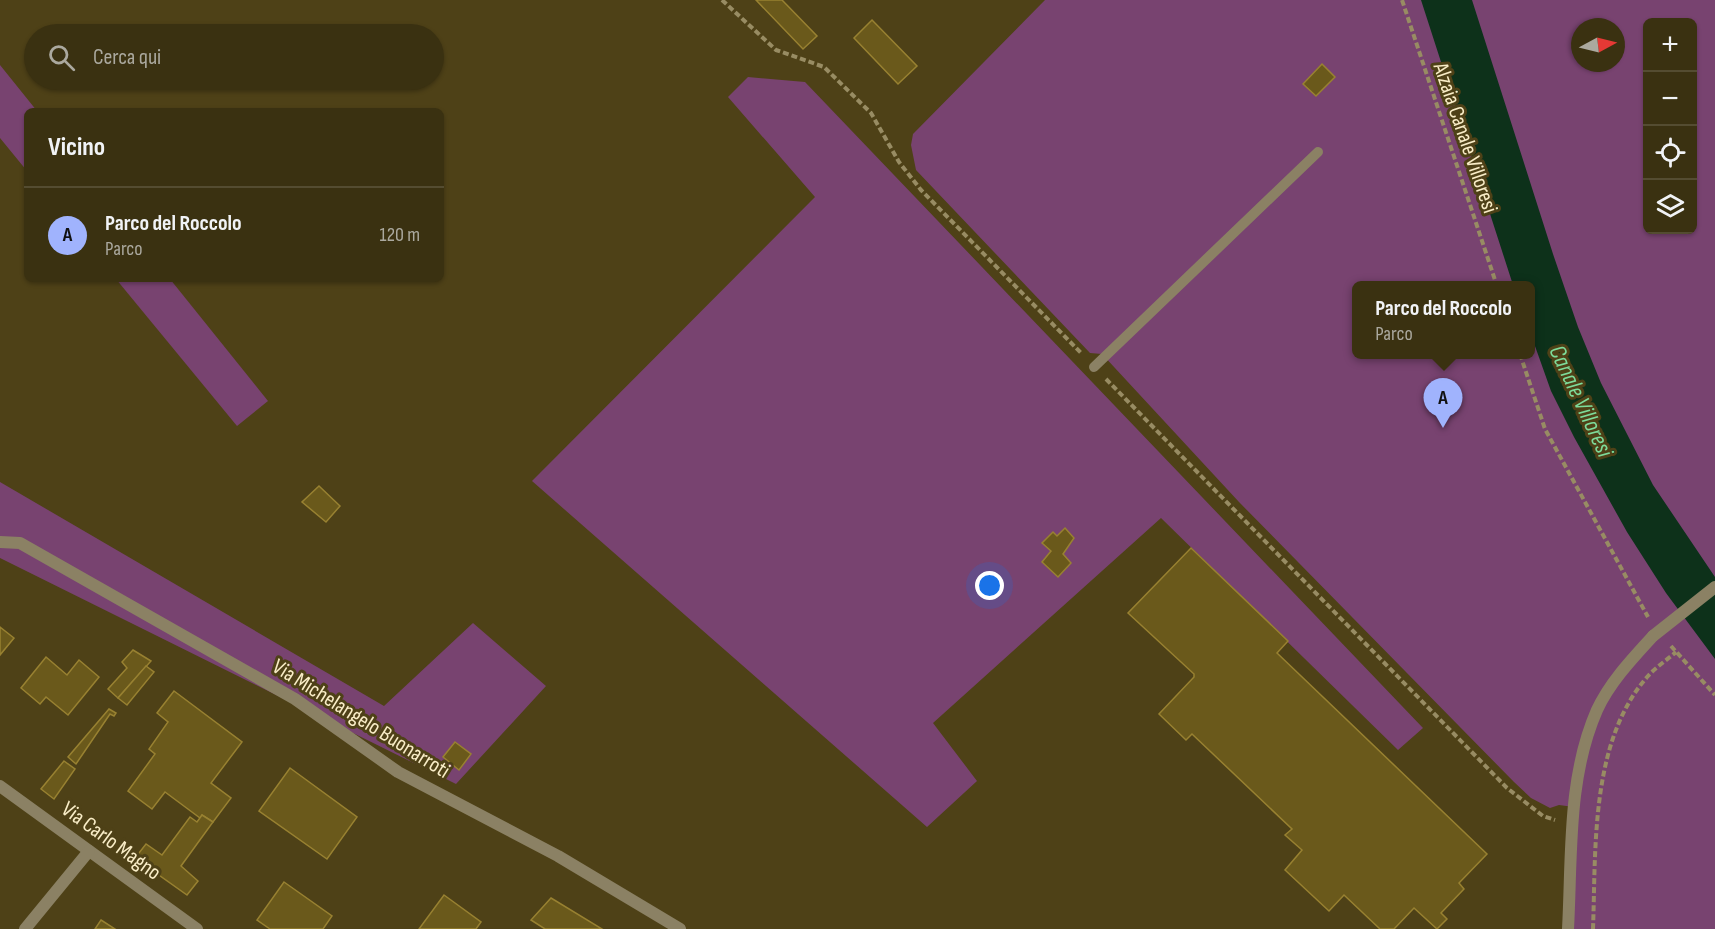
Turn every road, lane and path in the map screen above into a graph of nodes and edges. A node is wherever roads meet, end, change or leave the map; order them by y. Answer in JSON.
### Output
{"nodes":[{"id":1,"x":722,"y":0,"type":"edge"},
{"id":2,"x":1402,"y":0,"type":"edge"},
{"id":3,"x":1318,"y":152,"type":"dead end"},
{"id":4,"x":1496,"y":281,"type":"edge"},
{"id":5,"x":1522,"y":359,"type":"edge"},
{"id":6,"x":1094,"y":367,"type":"junction"},
{"id":7,"x":0,"y":542,"type":"edge"},
{"id":8,"x":1715,"y":586,"type":"edge"},
{"id":9,"x":1653,"y":631,"type":"junction"},
{"id":10,"x":1668,"y":643,"type":"dead end"},
{"id":11,"x":1676,"y":652,"type":"junction"},
{"id":12,"x":1715,"y":695,"type":"edge"},
{"id":13,"x":0,"y":786,"type":"edge"},
{"id":14,"x":1573,"y":827,"type":"junction"},
{"id":15,"x":89,"y":851,"type":"junction"},
{"id":16,"x":25,"y":929,"type":"edge"},
{"id":17,"x":197,"y":929,"type":"edge"},
{"id":18,"x":680,"y":929,"type":"edge"},
{"id":19,"x":1568,"y":929,"type":"edge"},
{"id":20,"x":1593,"y":929,"type":"edge"}],
"edges":[{"from":1,"to":6,"type":"path"},
{"from":2,"to":4,"type":"path","name":"Alzaia Canale Villoresi"},
{"from":3,"to":6,"type":"lane"},
{"from":5,"to":9,"type":"path"},
{"from":6,"to":14,"type":"path"},
{"from":7,"to":18,"type":"street","name":"Via Michelangelo Buonarroti"},
{"from":8,"to":9,"type":"street","bridge":true},
{"from":9,"to":14,"type":"street"},
{"from":10,"to":11,"type":"path"},
{"from":11,"to":12,"type":"path"},
{"from":11,"to":20,"type":"path"},
{"from":13,"to":15,"type":"street","name":"Via Carlo Magno"},
{"from":14,"to":19,"type":"street"},
{"from":15,"to":16,"type":"street"},
{"from":15,"to":17,"type":"street","name":"Via Carlo Magno"}]}
